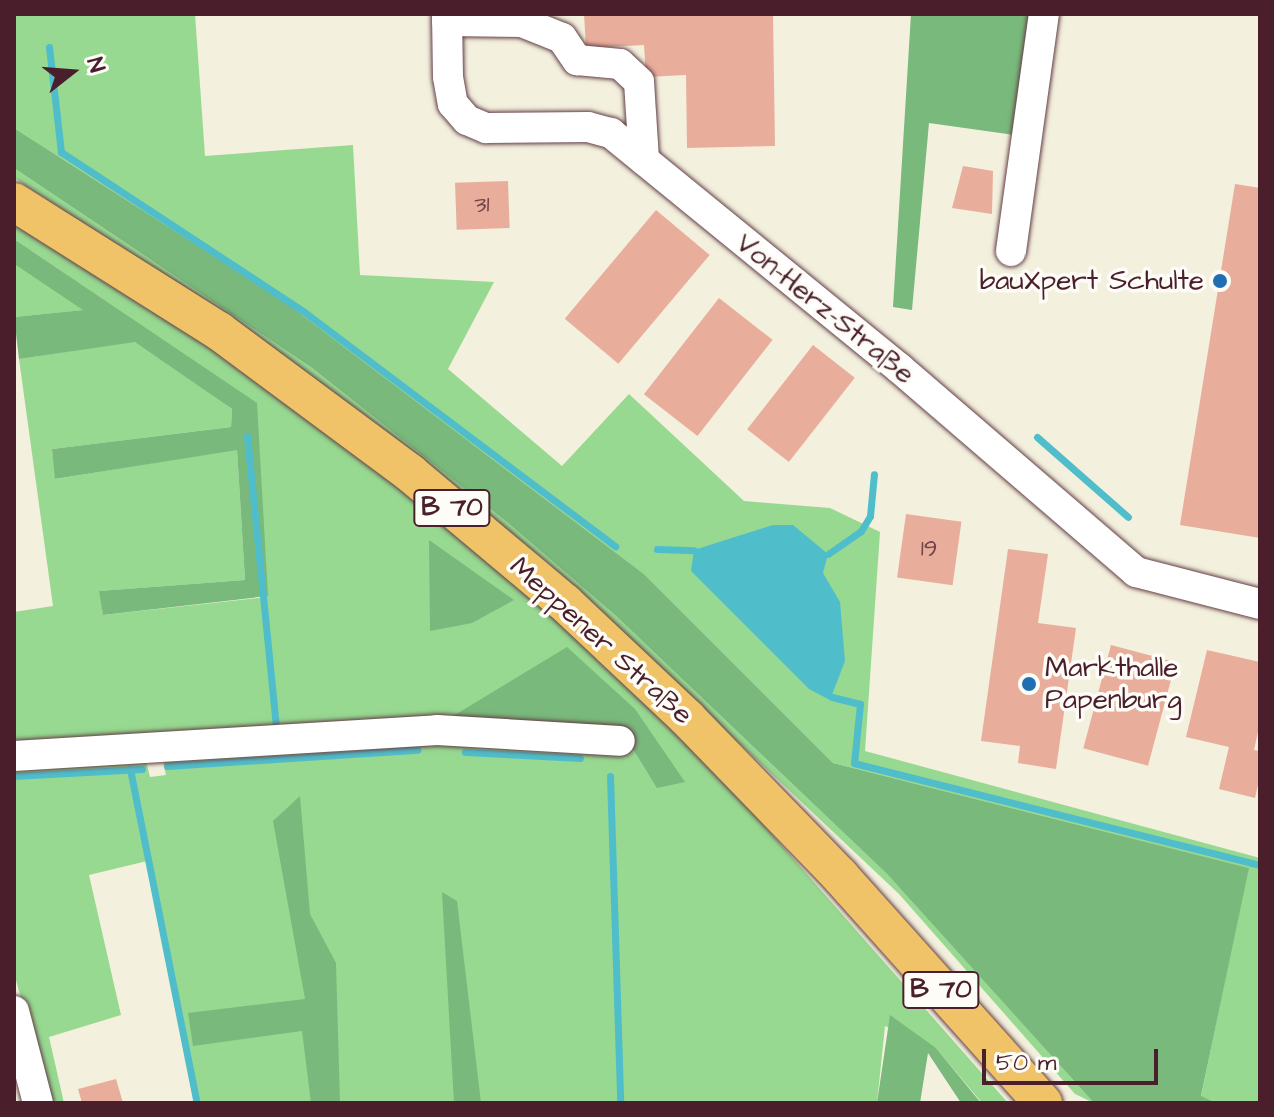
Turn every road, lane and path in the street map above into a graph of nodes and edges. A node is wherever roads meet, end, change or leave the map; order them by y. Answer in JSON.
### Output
{"nodes":[{"id":1,"x":1044,"y":14,"type":"edge"},
{"id":2,"x":447,"y":18,"type":"edge"},
{"id":3,"x":644,"y":160,"type":"junction"},
{"id":4,"x":14,"y":202,"type":"edge"},
{"id":5,"x":1011,"y":251,"type":"dead end"},
{"id":6,"x":1260,"y":604,"type":"edge"},
{"id":7,"x":620,"y":741,"type":"dead end"},
{"id":8,"x":14,"y":756,"type":"edge"},
{"id":9,"x":14,"y":1011,"type":"edge"},
{"id":10,"x":38,"y":1103,"type":"edge"},
{"id":11,"x":1043,"y":1103,"type":"edge"}],
"edges":[{"from":1,"to":5,"type":"street"},
{"from":2,"to":3,"type":"street"},
{"from":2,"to":3,"type":"street","name":"Von-Herz-Straße"},
{"from":3,"to":6,"type":"street","name":"Von-Herz-Straße"},
{"from":4,"to":11,"type":"main road","name":"Meppener Straße","number":"B 70"},
{"from":7,"to":8,"type":"street"},
{"from":9,"to":10,"type":"street"}]}
